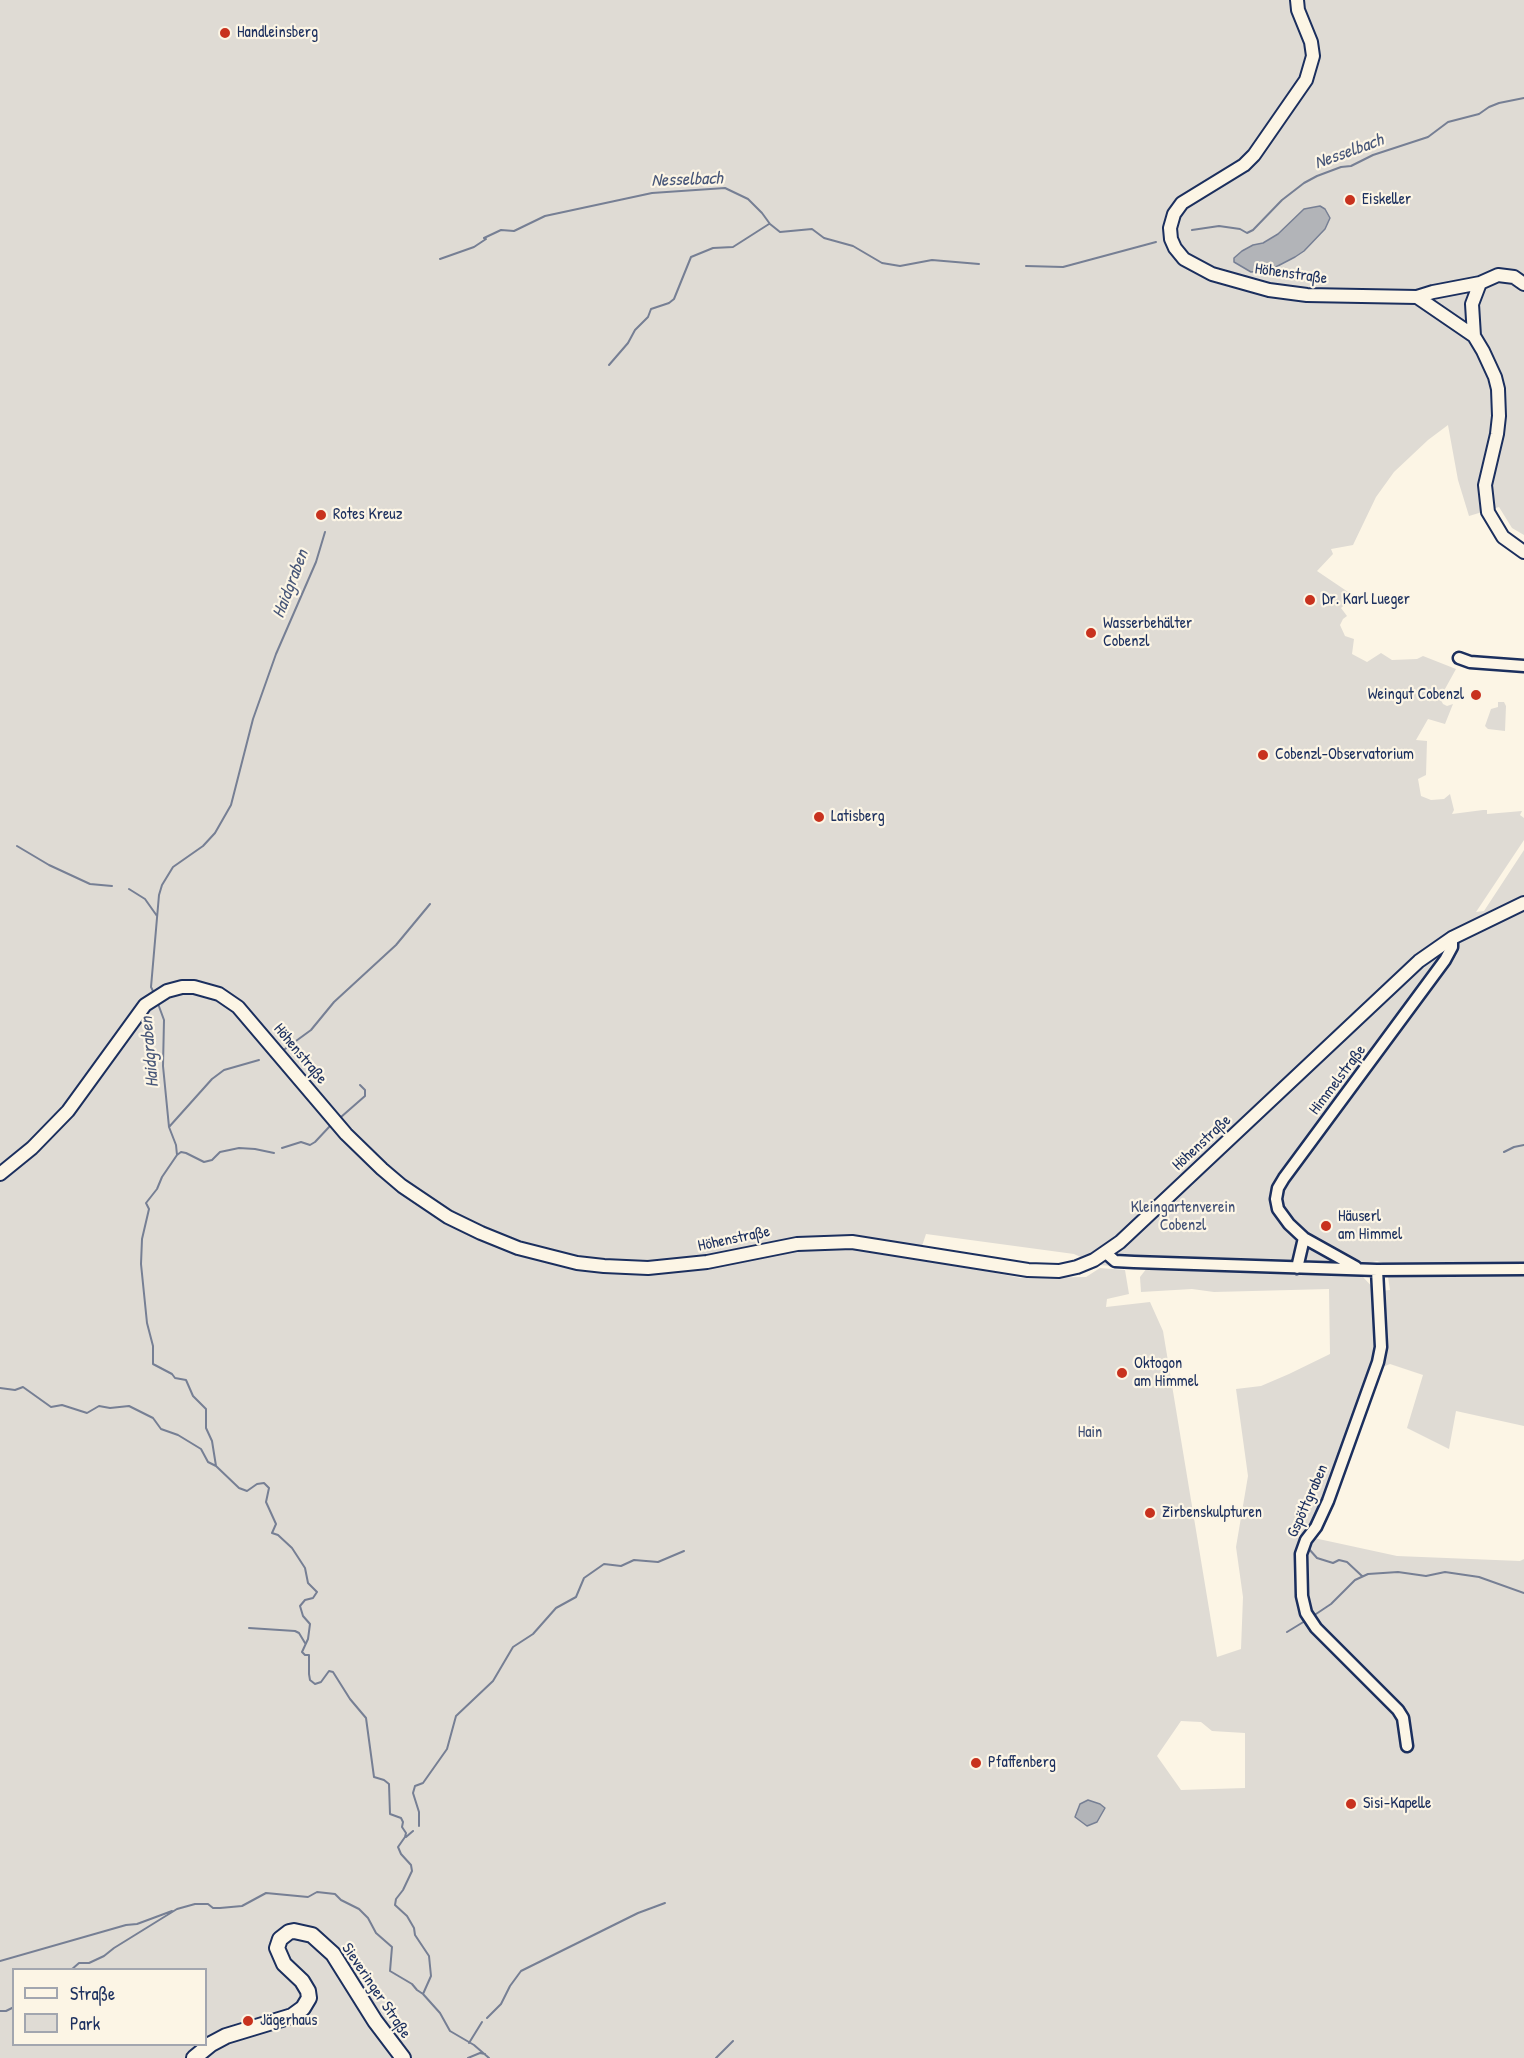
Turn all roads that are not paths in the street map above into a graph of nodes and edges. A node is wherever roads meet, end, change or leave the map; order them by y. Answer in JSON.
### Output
{"nodes":[{"id":1,"x":1297,"y":0,"type":"edge"},
{"id":2,"x":1480,"y":284,"type":"junction"},
{"id":3,"x":1524,"y":284,"type":"edge"},
{"id":4,"x":1417,"y":297,"type":"junction"},
{"id":5,"x":1474,"y":336,"type":"junction"},
{"id":6,"x":1524,"y":552,"type":"edge"},
{"id":7,"x":1459,"y":658,"type":"dead end"},
{"id":8,"x":1524,"y":666,"type":"edge"},
{"id":9,"x":1524,"y":903,"type":"edge"},
{"id":10,"x":1452,"y":938,"type":"junction"},
{"id":11,"x":0,"y":1174,"type":"edge"},
{"id":12,"x":1304,"y":1238,"type":"junction"},
{"id":13,"x":1106,"y":1253,"type":"junction"},
{"id":14,"x":1297,"y":1268,"type":"junction"},
{"id":15,"x":1360,"y":1269,"type":"junction"},
{"id":16,"x":1524,"y":1269,"type":"edge"},
{"id":17,"x":1377,"y":1270,"type":"junction"},
{"id":18,"x":1407,"y":1746,"type":"dead end"},
{"id":19,"x":194,"y":2058,"type":"edge"},
{"id":20,"x":403,"y":2058,"type":"edge"}],
"edges":[{"from":1,"to":4,"type":"street","name":"Höhenstraße"},
{"from":2,"to":3,"type":"street"},
{"from":2,"to":4,"type":"street"},
{"from":2,"to":5,"type":"street"},
{"from":4,"to":5,"type":"street"},
{"from":5,"to":6,"type":"street"},
{"from":7,"to":8,"type":"street"},
{"from":9,"to":10,"type":"street","name":"Höhenstraße"},
{"from":10,"to":12,"type":"street","name":"Himmelstraße"},
{"from":10,"to":13,"type":"street","name":"Höhenstraße"},
{"from":11,"to":13,"type":"street","name":"Höhenstraße"},
{"from":12,"to":14,"type":"street"},
{"from":12,"to":15,"type":"street","name":"Himmelstraße"},
{"from":13,"to":14,"type":"street","name":"Himmelstraße"},
{"from":14,"to":15,"type":"street","name":"Himmelstraße"},
{"from":15,"to":17,"type":"street","name":"Himmelstraße"},
{"from":16,"to":17,"type":"street","name":"Himmelstraße"},
{"from":17,"to":18,"type":"street","name":"Gspöttgraben"},
{"from":19,"to":20,"type":"main road","name":"Sieveringer Straße"}]}
